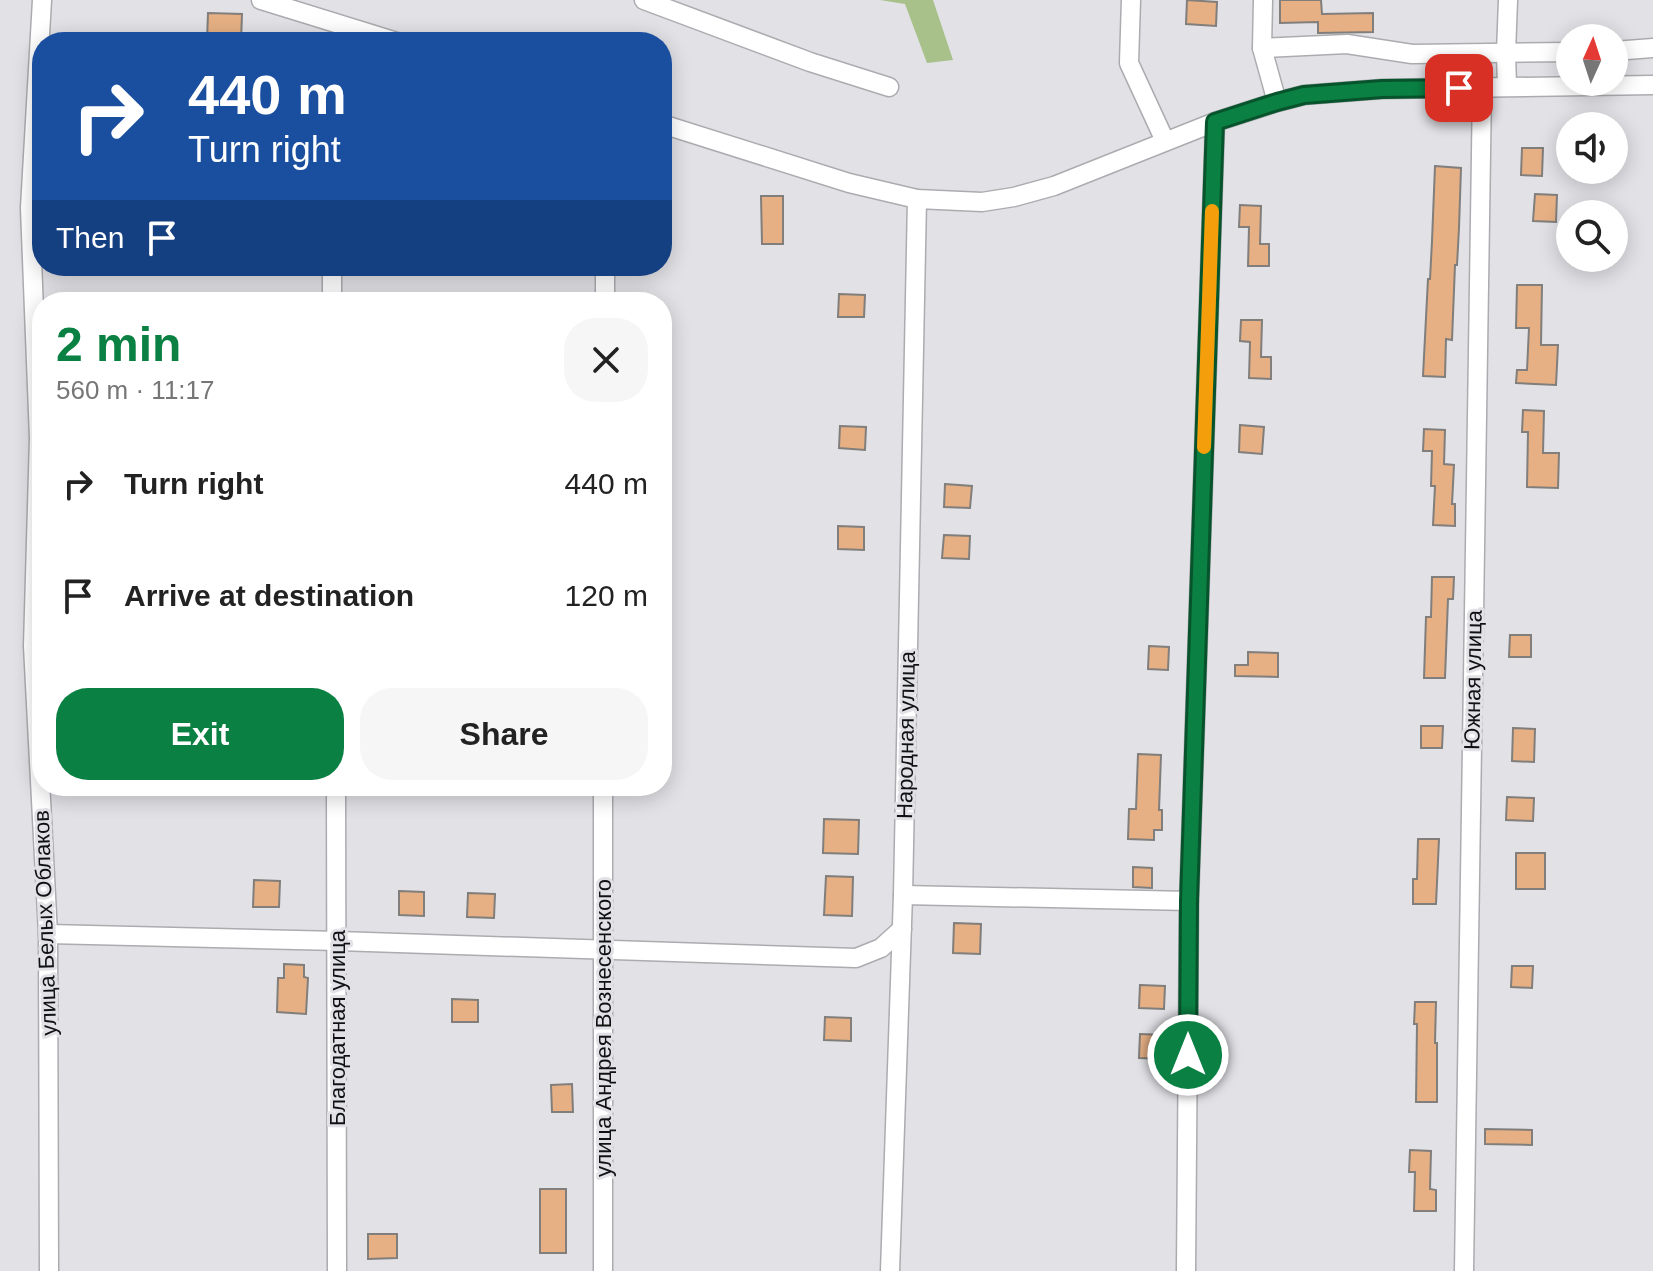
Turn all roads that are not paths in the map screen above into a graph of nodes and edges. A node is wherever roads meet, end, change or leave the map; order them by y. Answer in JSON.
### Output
{"nodes":[{"id":1,"x":42,"y":0,"type":"edge"},
{"id":2,"x":261,"y":0,"type":"edge"},
{"id":3,"x":644,"y":0,"type":"edge"},
{"id":4,"x":1131,"y":0,"type":"edge"},
{"id":5,"x":1263,"y":0,"type":"edge"},
{"id":6,"x":1508,"y":0,"type":"edge"},
{"id":7,"x":330,"y":21,"type":"junction"},
{"id":8,"x":40,"y":32,"type":"edge"},
{"id":9,"x":330,"y":32,"type":"edge"},
{"id":10,"x":365,"y":32,"type":"edge"},
{"id":11,"x":1262,"y":48,"type":"junction"},
{"id":12,"x":1653,"y":48,"type":"edge"},
{"id":13,"x":1628,"y":50,"type":"edge"},
{"id":14,"x":1556,"y":52,"type":"edge"},
{"id":15,"x":1506,"y":53,"type":"junction"},
{"id":16,"x":1412,"y":54,"type":"junction"},
{"id":17,"x":1653,"y":85,"type":"edge"},
{"id":18,"x":1507,"y":86,"type":"junction"},
{"id":19,"x":889,"y":87,"type":"dead end"},
{"id":20,"x":1412,"y":88,"type":"junction"},
{"id":21,"x":1482,"y":88,"type":"junction"},
{"id":22,"x":1277,"y":102,"type":"junction"},
{"id":23,"x":1215,"y":122,"type":"junction"},
{"id":24,"x":672,"y":127,"type":"edge"},
{"id":25,"x":1165,"y":141,"type":"junction"},
{"id":26,"x":32,"y":173,"type":"edge"},
{"id":27,"x":917,"y":199,"type":"junction"},
{"id":28,"x":32,"y":259,"type":"edge"},
{"id":29,"x":41,"y":796,"type":"edge"},
{"id":30,"x":336,"y":796,"type":"edge"},
{"id":31,"x":603,"y":796,"type":"edge"},
{"id":32,"x":903,"y":895,"type":"junction"},
{"id":33,"x":1189,"y":901,"type":"junction"},
{"id":34,"x":902,"y":929,"type":"junction"},
{"id":35,"x":48,"y":934,"type":"junction"},
{"id":36,"x":338,"y":941,"type":"junction"},
{"id":37,"x":603,"y":951,"type":"junction"},
{"id":38,"x":49,"y":1271,"type":"edge"},
{"id":39,"x":337,"y":1271,"type":"edge"},
{"id":40,"x":603,"y":1271,"type":"edge"},
{"id":41,"x":890,"y":1271,"type":"edge"},
{"id":42,"x":1186,"y":1271,"type":"edge"},
{"id":43,"x":1464,"y":1271,"type":"edge"}],
"edges":[{"from":1,"to":8,"type":"street","name":"улица Белых Облаков"},
{"from":2,"to":7,"type":"street"},
{"from":3,"to":19,"type":"street"},
{"from":4,"to":25,"type":"street"},
{"from":5,"to":11,"type":"street"},
{"from":6,"to":15,"type":"street"},
{"from":7,"to":9,"type":"street"},
{"from":7,"to":10,"type":"street"},
{"from":11,"to":16,"type":"street"},
{"from":11,"to":22,"type":"street"},
{"from":12,"to":13,"type":"street"},
{"from":14,"to":15,"type":"street"},
{"from":15,"to":16,"type":"street"},
{"from":15,"to":18,"type":"street"},
{"from":16,"to":20,"type":"street"},
{"from":17,"to":18,"type":"street"},
{"from":18,"to":21,"type":"street"},
{"from":20,"to":21,"type":"street"},
{"from":20,"to":22,"type":"street"},
{"from":21,"to":43,"type":"street","name":"Южная улица"},
{"from":22,"to":23,"type":"street"},
{"from":23,"to":25,"type":"street"},
{"from":23,"to":33,"type":"street"},
{"from":24,"to":27,"type":"street"},
{"from":25,"to":27,"type":"street"},
{"from":26,"to":28,"type":"street","name":"улица Белых Облаков"},
{"from":27,"to":32,"type":"street","name":"Народная улица"},
{"from":29,"to":35,"type":"street","name":"улица Белых Облаков"},
{"from":30,"to":36,"type":"street","name":"Благодатная улица"},
{"from":31,"to":37,"type":"street","name":"улица Андрея Вознесенского"},
{"from":32,"to":33,"type":"street"},
{"from":32,"to":34,"type":"street","name":"Народная улица"},
{"from":33,"to":42,"type":"street"},
{"from":34,"to":37,"type":"street"},
{"from":34,"to":41,"type":"street","name":"Народная улица"},
{"from":35,"to":36,"type":"street"},
{"from":35,"to":38,"type":"street","name":"улица Белых Облаков"},
{"from":36,"to":37,"type":"street"},
{"from":36,"to":39,"type":"street","name":"Благодатная улица"},
{"from":37,"to":40,"type":"street","name":"улица Андрея Вознесенского"}]}
